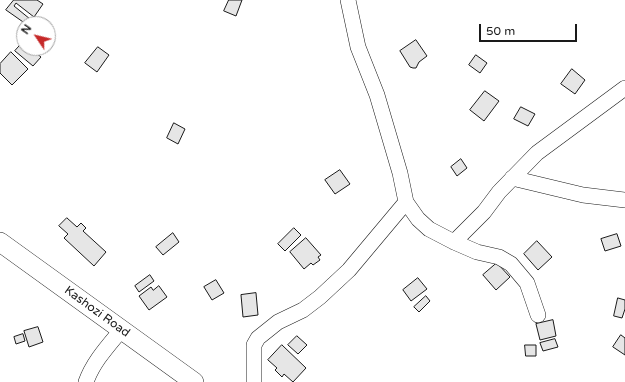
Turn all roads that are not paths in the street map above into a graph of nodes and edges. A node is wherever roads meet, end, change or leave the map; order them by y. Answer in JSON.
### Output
{"nodes":[{"id":1,"x":348,"y":0,"type":"edge"},
{"id":2,"x":625,"y":88,"type":"edge"},
{"id":3,"x":512,"y":178,"type":"junction"},
{"id":4,"x":625,"y":200,"type":"edge"},
{"id":5,"x":406,"y":202,"type":"junction"},
{"id":6,"x":0,"y":242,"type":"edge"},
{"id":7,"x":454,"y":242,"type":"junction"},
{"id":8,"x":538,"y":315,"type":"dead end"},
{"id":9,"x":122,"y":329,"type":"junction"},
{"id":10,"x":86,"y":382,"type":"edge"},
{"id":11,"x":194,"y":382,"type":"edge"},
{"id":12,"x":254,"y":382,"type":"edge"}],
"edges":[{"from":1,"to":5,"type":"street"},
{"from":2,"to":3,"type":"street"},
{"from":3,"to":4,"type":"street"},
{"from":3,"to":7,"type":"street"},
{"from":5,"to":7,"type":"street"},
{"from":5,"to":12,"type":"street"},
{"from":6,"to":9,"type":"main road","name":"Kashozi Road"},
{"from":7,"to":8,"type":"street"},
{"from":9,"to":10,"type":"street"},
{"from":9,"to":11,"type":"main road","name":"Kashozi Road"}]}
